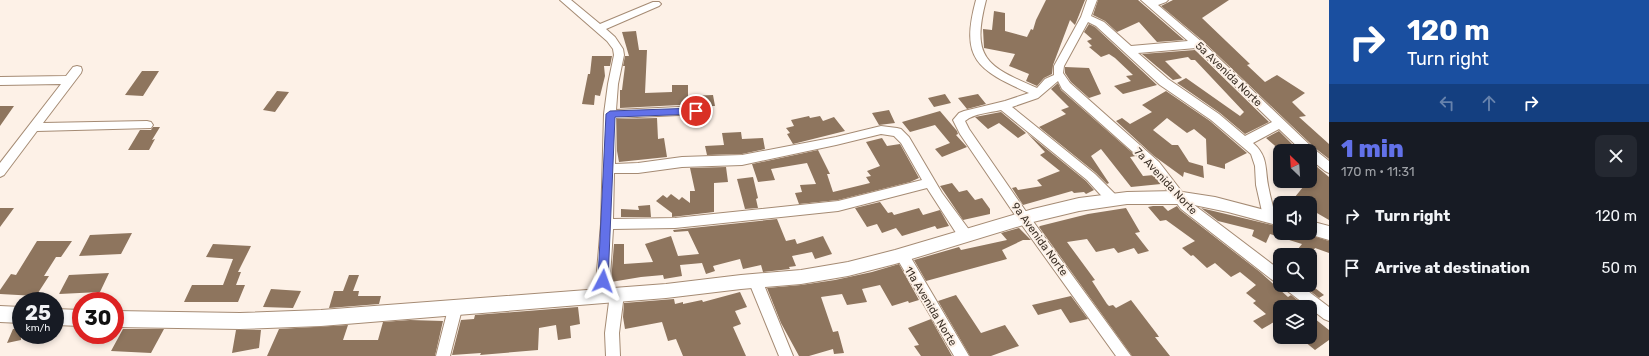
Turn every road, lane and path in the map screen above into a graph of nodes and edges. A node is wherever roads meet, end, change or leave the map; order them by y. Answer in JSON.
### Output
{"nodes":[{"id":1,"x":565,"y":0,"type":"edge"},
{"id":2,"x":981,"y":0,"type":"edge"},
{"id":3,"x":1092,"y":0,"type":"edge"},
{"id":4,"x":1163,"y":0,"type":"edge"},
{"id":5,"x":1149,"y":2,"type":"edge"},
{"id":6,"x":656,"y":4,"type":"dead end"},
{"id":7,"x":1086,"y":17,"type":"junction"},
{"id":8,"x":599,"y":28,"type":"junction"},
{"id":9,"x":1198,"y":44,"type":"junction"},
{"id":10,"x":1130,"y":50,"type":"junction"},
{"id":11,"x":77,"y":70,"type":"dead end"},
{"id":12,"x":1059,"y":76,"type":"junction"},
{"id":13,"x":70,"y":80,"type":"junction"},
{"id":14,"x":0,"y":81,"type":"edge"},
{"id":15,"x":1038,"y":93,"type":"junction"},
{"id":16,"x":1004,"y":106,"type":"junction"},
{"id":17,"x":700,"y":110,"type":"dead end"},
{"id":18,"x":610,"y":114,"type":"junction"},
{"id":19,"x":1280,"y":124,"type":"junction"},
{"id":20,"x":147,"y":125,"type":"dead end"},
{"id":21,"x":34,"y":127,"type":"junction"},
{"id":22,"x":1245,"y":142,"type":"junction"},
{"id":23,"x":1301,"y":144,"type":"edge"},
{"id":24,"x":1317,"y":158,"type":"edge"},
{"id":25,"x":1329,"y":168,"type":"edge"},
{"id":26,"x":609,"y":169,"type":"junction"},
{"id":27,"x":0,"y":172,"type":"edge"},
{"id":28,"x":930,"y":183,"type":"junction"},
{"id":29,"x":1179,"y":197,"type":"junction"},
{"id":30,"x":1113,"y":200,"type":"junction"},
{"id":31,"x":1273,"y":215,"type":"edge"},
{"id":32,"x":1023,"y":217,"type":"junction"},
{"id":33,"x":1273,"y":218,"type":"edge"},
{"id":34,"x":607,"y":224,"type":"junction"},
{"id":35,"x":1317,"y":230,"type":"edge"},
{"id":36,"x":1329,"y":233,"type":"edge"},
{"id":37,"x":965,"y":235,"type":"junction"},
{"id":38,"x":902,"y":255,"type":"junction"},
{"id":39,"x":1273,"y":273,"type":"edge"},
{"id":40,"x":755,"y":280,"type":"junction"},
{"id":41,"x":1299,"y":292,"type":"edge"},
{"id":42,"x":610,"y":295,"type":"junction"},
{"id":43,"x":455,"y":309,"type":"junction"},
{"id":44,"x":0,"y":314,"type":"edge"},
{"id":45,"x":12,"y":315,"type":"edge"},
{"id":46,"x":1329,"y":315,"type":"edge"},
{"id":47,"x":124,"y":319,"type":"edge"},
{"id":48,"x":443,"y":356,"type":"edge"},
{"id":49,"x":613,"y":356,"type":"edge"},
{"id":50,"x":786,"y":356,"type":"edge"},
{"id":51,"x":962,"y":356,"type":"edge"},
{"id":52,"x":1124,"y":356,"type":"edge"}],
"edges":[{"from":1,"to":8,"type":"street"},
{"from":2,"to":15,"type":"street"},
{"from":3,"to":7,"type":"street"},
{"from":4,"to":5,"type":"street"},
{"from":5,"to":9,"type":"street","name":"5a Avenida Norte"},
{"from":6,"to":8,"type":"street"},
{"from":7,"to":10,"type":"street"},
{"from":7,"to":12,"type":"street"},
{"from":8,"to":18,"type":"street"},
{"from":9,"to":10,"type":"street"},
{"from":9,"to":19,"type":"street","name":"5a Avenida Norte"},
{"from":10,"to":22,"type":"street"},
{"from":11,"to":13,"type":"street"},
{"from":12,"to":15,"type":"street"},
{"from":12,"to":29,"type":"street","name":"7a Avenida Norte"},
{"from":13,"to":14,"type":"street"},
{"from":13,"to":21,"type":"street"},
{"from":15,"to":16,"type":"street"},
{"from":16,"to":30,"type":"street"},
{"from":16,"to":32,"type":"street","name":"9a Avenida Norte"},
{"from":17,"to":18,"type":"street"},
{"from":18,"to":26,"type":"street"},
{"from":19,"to":22,"type":"street"},
{"from":19,"to":23,"type":"street","name":"5a Avenida Norte"},
{"from":20,"to":21,"type":"street"},
{"from":21,"to":27,"type":"street"},
{"from":22,"to":31,"type":"street"},
{"from":24,"to":25,"type":"street","name":"5a Avenida Norte"},
{"from":26,"to":28,"type":"street"},
{"from":26,"to":34,"type":"street"},
{"from":28,"to":34,"type":"street"},
{"from":28,"to":37,"type":"street"},
{"from":29,"to":30,"type":"street"},
{"from":29,"to":33,"type":"street"},
{"from":29,"to":39,"type":"street","name":"7a Avenida Norte"},
{"from":30,"to":32,"type":"street"},
{"from":32,"to":37,"type":"street"},
{"from":32,"to":52,"type":"street","name":"9a Avenida Norte"},
{"from":34,"to":42,"type":"street"},
{"from":35,"to":36,"type":"street"},
{"from":37,"to":38,"type":"street"},
{"from":38,"to":40,"type":"street"},
{"from":38,"to":51,"type":"street","name":"11a Avenida Norte"},
{"from":40,"to":42,"type":"street"},
{"from":40,"to":50,"type":"street"},
{"from":41,"to":46,"type":"street"},
{"from":42,"to":43,"type":"street"},
{"from":42,"to":49,"type":"street"},
{"from":43,"to":47,"type":"street"},
{"from":43,"to":48,"type":"street"},
{"from":44,"to":45,"type":"street"}]}
